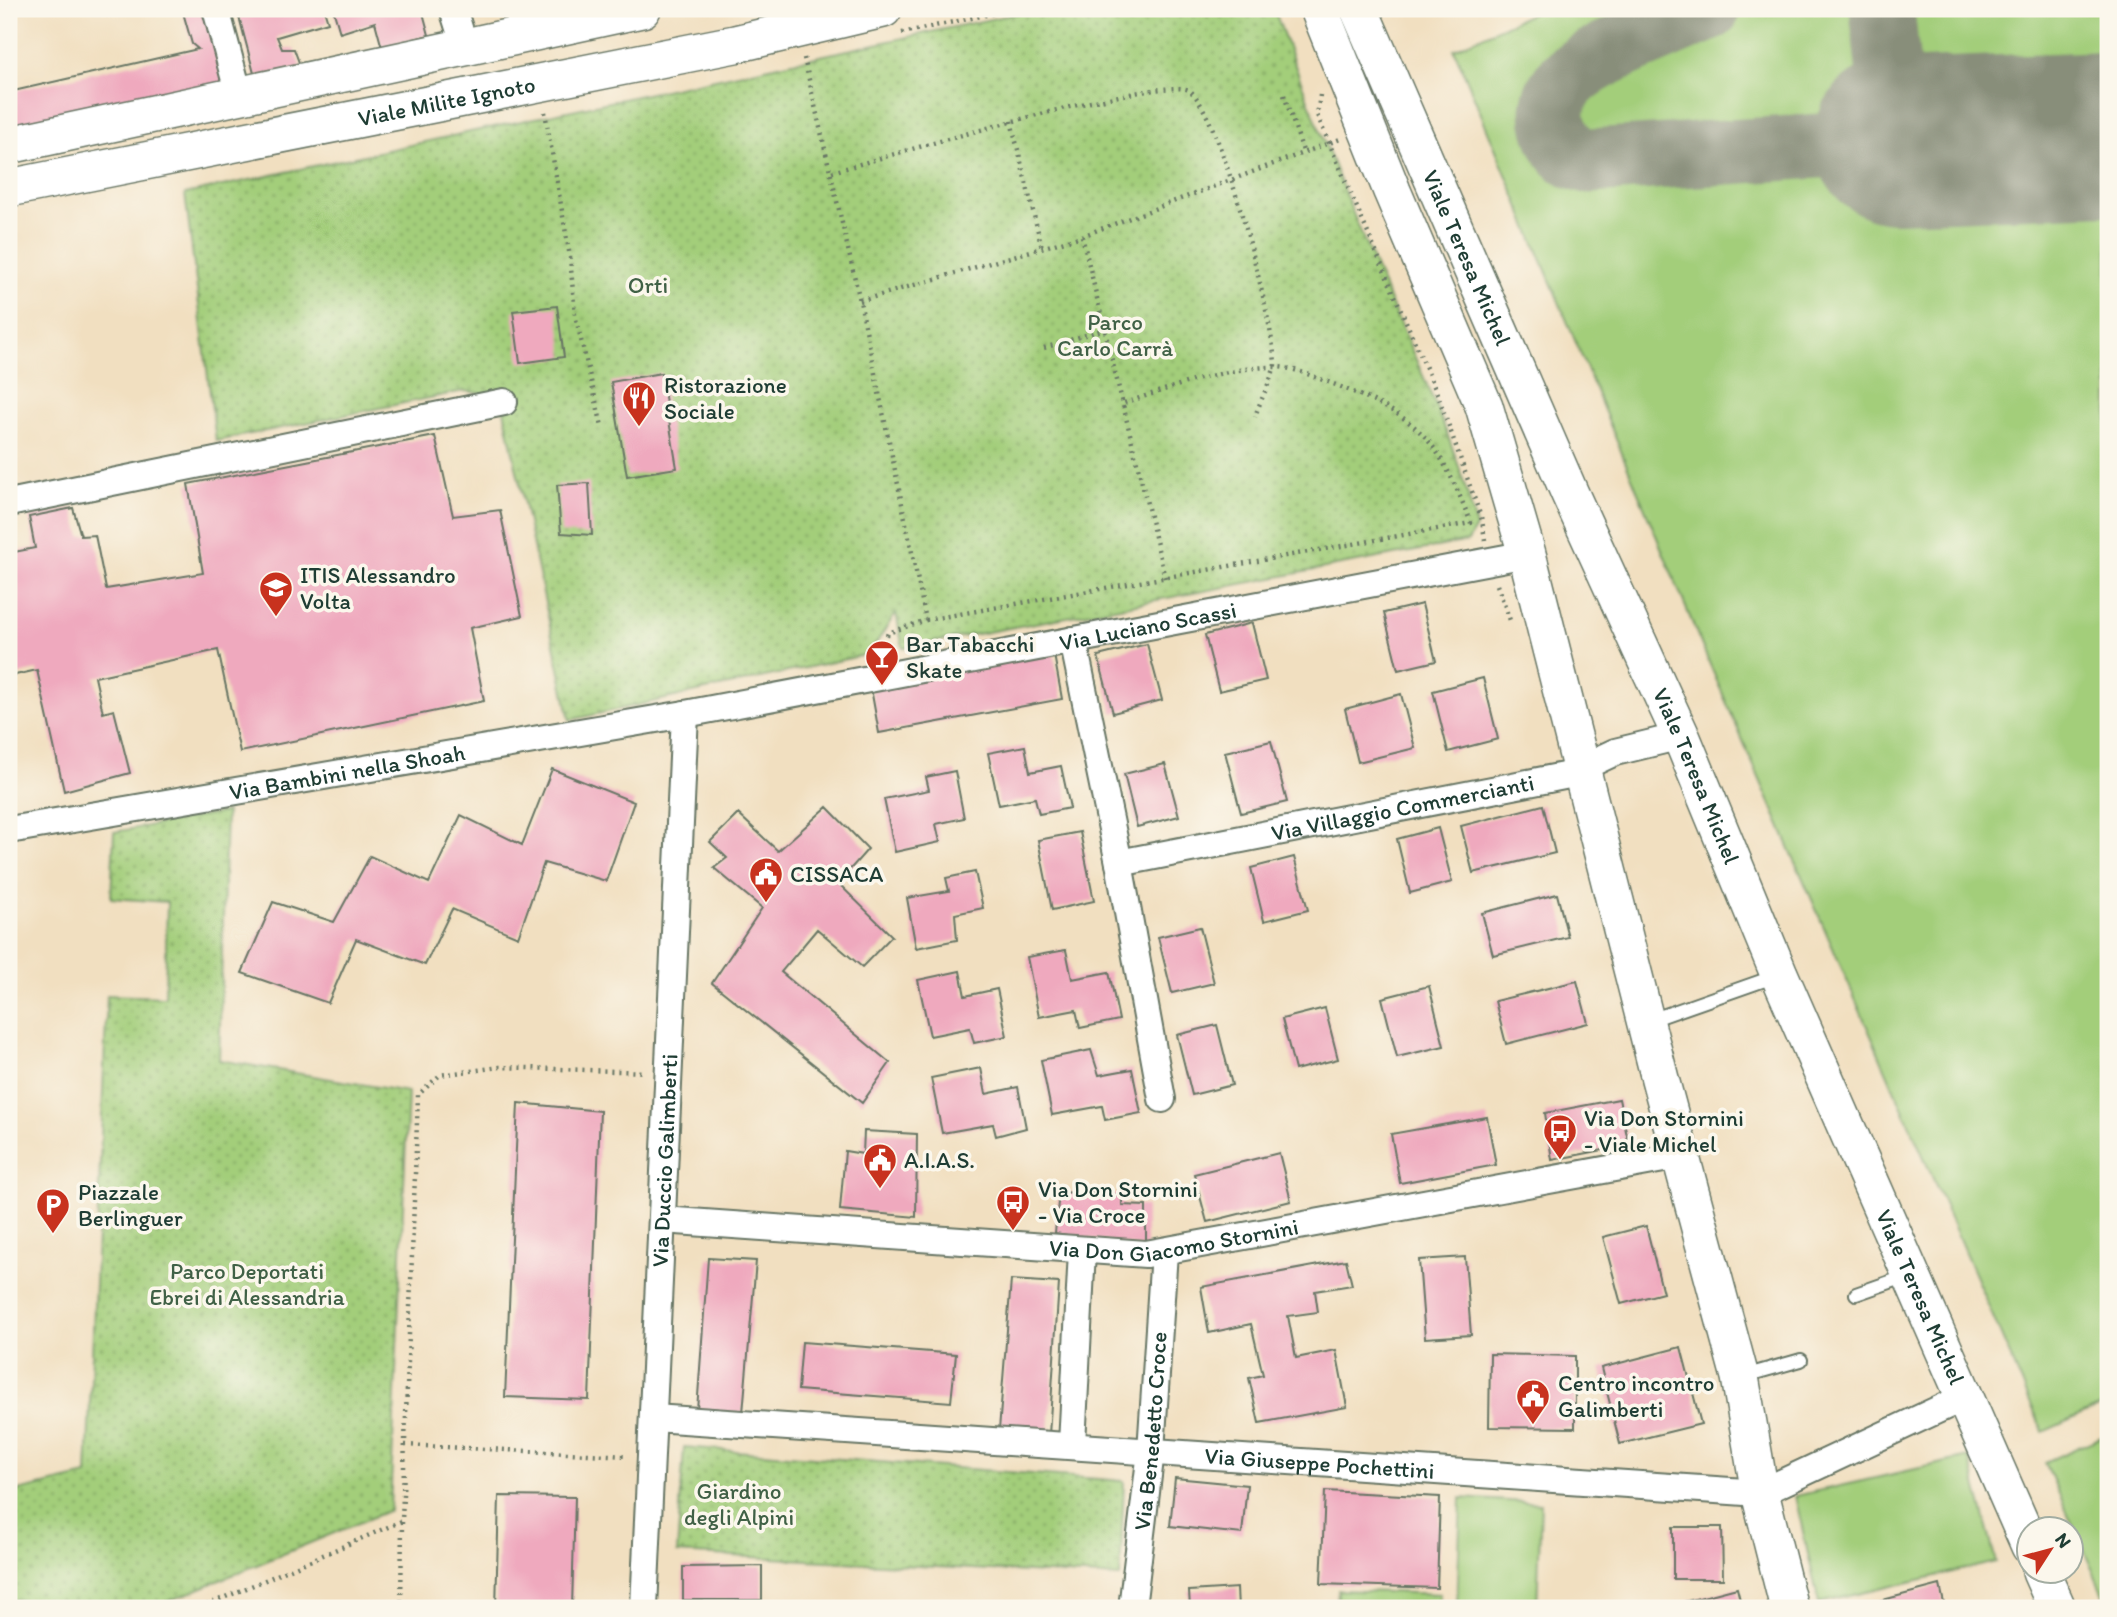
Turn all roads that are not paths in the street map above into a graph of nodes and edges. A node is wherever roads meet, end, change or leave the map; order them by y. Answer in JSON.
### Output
{"nodes":[{"id":1,"x":216,"y":9,"type":"edge"},
{"id":2,"x":453,"y":9,"type":"edge"},
{"id":3,"x":642,"y":9,"type":"edge"},
{"id":4,"x":883,"y":9,"type":"edge"},
{"id":5,"x":1319,"y":9,"type":"edge"},
{"id":6,"x":1359,"y":9,"type":"edge"},
{"id":7,"x":465,"y":47,"type":"junction"},
{"id":8,"x":239,"y":96,"type":"junction"},
{"id":9,"x":9,"y":145,"type":"edge"},
{"id":10,"x":9,"y":188,"type":"edge"},
{"id":11,"x":504,"y":402,"type":"dead end"},
{"id":12,"x":9,"y":503,"type":"edge"},
{"id":13,"x":1527,"y":554,"type":"junction"},
{"id":14,"x":1073,"y":640,"type":"junction"},
{"id":15,"x":685,"y":714,"type":"junction"},
{"id":16,"x":1681,"y":736,"type":"junction"},
{"id":17,"x":1582,"y":768,"type":"junction"},
{"id":18,"x":9,"y":830,"type":"edge"},
{"id":19,"x":1119,"y":863,"type":"junction"},
{"id":20,"x":1779,"y":974,"type":"junction"},
{"id":21,"x":1646,"y":1022,"type":"junction"},
{"id":22,"x":1162,"y":1099,"type":"dead end"},
{"id":23,"x":1680,"y":1156,"type":"junction"},
{"id":24,"x":662,"y":1220,"type":"junction"},
{"id":25,"x":1082,"y":1251,"type":"junction"},
{"id":26,"x":1164,"y":1252,"type":"junction"},
{"id":27,"x":1911,"y":1275,"type":"junction"},
{"id":28,"x":1856,"y":1294,"type":"dead end"},
{"id":29,"x":1801,"y":1360,"type":"dead end"},
{"id":30,"x":1740,"y":1377,"type":"junction"},
{"id":31,"x":1965,"y":1397,"type":"junction"},
{"id":32,"x":654,"y":1418,"type":"junction"},
{"id":33,"x":1072,"y":1444,"type":"junction"},
{"id":34,"x":1151,"y":1451,"type":"junction"},
{"id":35,"x":1760,"y":1493,"type":"junction"},
{"id":36,"x":2016,"y":1516,"type":"edge"},
{"id":37,"x":2047,"y":1586,"type":"edge"},
{"id":38,"x":644,"y":1608,"type":"edge"},
{"id":39,"x":1132,"y":1608,"type":"edge"},
{"id":40,"x":1789,"y":1608,"type":"edge"},
{"id":41,"x":2057,"y":1608,"type":"edge"}],
"edges":[{"from":1,"to":8,"type":"street"},
{"from":2,"to":7,"type":"street"},
{"from":3,"to":7,"type":"street","name":"Viale Milite Ignoto"},
{"from":4,"to":10,"type":"street","name":"Viale Milite Ignoto"},
{"from":5,"to":13,"type":"street","name":"Viale Teresa Michel"},
{"from":6,"to":16,"type":"street","name":"Viale Teresa Michel"},
{"from":7,"to":8,"type":"street","name":"Viale Milite Ignoto"},
{"from":8,"to":9,"type":"street","name":"Viale Milite Ignoto"},
{"from":11,"to":12,"type":"street"},
{"from":13,"to":14,"type":"street","name":"Via Luciano Scassi"},
{"from":13,"to":17,"type":"street","name":"Viale Teresa Michel"},
{"from":14,"to":15,"type":"street","name":"Via Luciano Scassi"},
{"from":14,"to":19,"type":"street"},
{"from":15,"to":18,"type":"street","name":"Via Bambini nella Shoah"},
{"from":15,"to":24,"type":"street","name":"Via Duccio Galimberti"},
{"from":16,"to":17,"type":"street","name":"Via Villaggio Commercianti"},
{"from":16,"to":20,"type":"street","name":"Viale Teresa Michel"},
{"from":17,"to":19,"type":"street","name":"Via Villaggio Commercianti"},
{"from":17,"to":21,"type":"street","name":"Viale Teresa Michel"},
{"from":19,"to":22,"type":"street"},
{"from":20,"to":21,"type":"lane"},
{"from":20,"to":27,"type":"street","name":"Viale Teresa Michel"},
{"from":21,"to":23,"type":"street","name":"Viale Teresa Michel"},
{"from":23,"to":26,"type":"street","name":"Via Don Giacomo Stornini"},
{"from":23,"to":30,"type":"street","name":"Viale Teresa Michel"},
{"from":24,"to":25,"type":"street","name":"Via Don Giacomo Stornini"},
{"from":24,"to":32,"type":"street","name":"Via Duccio Galimberti"},
{"from":25,"to":26,"type":"street","name":"Via Don Giacomo Stornini"},
{"from":25,"to":33,"type":"street"},
{"from":26,"to":34,"type":"street","name":"Via Benedetto Croce"},
{"from":27,"to":28,"type":"lane"},
{"from":27,"to":31,"type":"street","name":"Viale Teresa Michel"},
{"from":29,"to":30,"type":"lane"},
{"from":30,"to":35,"type":"street","name":"Viale Teresa Michel"},
{"from":31,"to":35,"type":"street","name":"Via Giuseppe Pochettini"},
{"from":31,"to":36,"type":"street","name":"Viale Teresa Michel"},
{"from":32,"to":33,"type":"street","name":"Via Giuseppe Pochettini"},
{"from":32,"to":38,"type":"street","name":"Via Duccio Galimberti"},
{"from":33,"to":34,"type":"street","name":"Via Giuseppe Pochettini"},
{"from":34,"to":35,"type":"street","name":"Via Giuseppe Pochettini"},
{"from":34,"to":39,"type":"street","name":"Via Benedetto Croce"},
{"from":35,"to":40,"type":"street","name":"Viale Teresa Michel"},
{"from":37,"to":41,"type":"street"}]}
